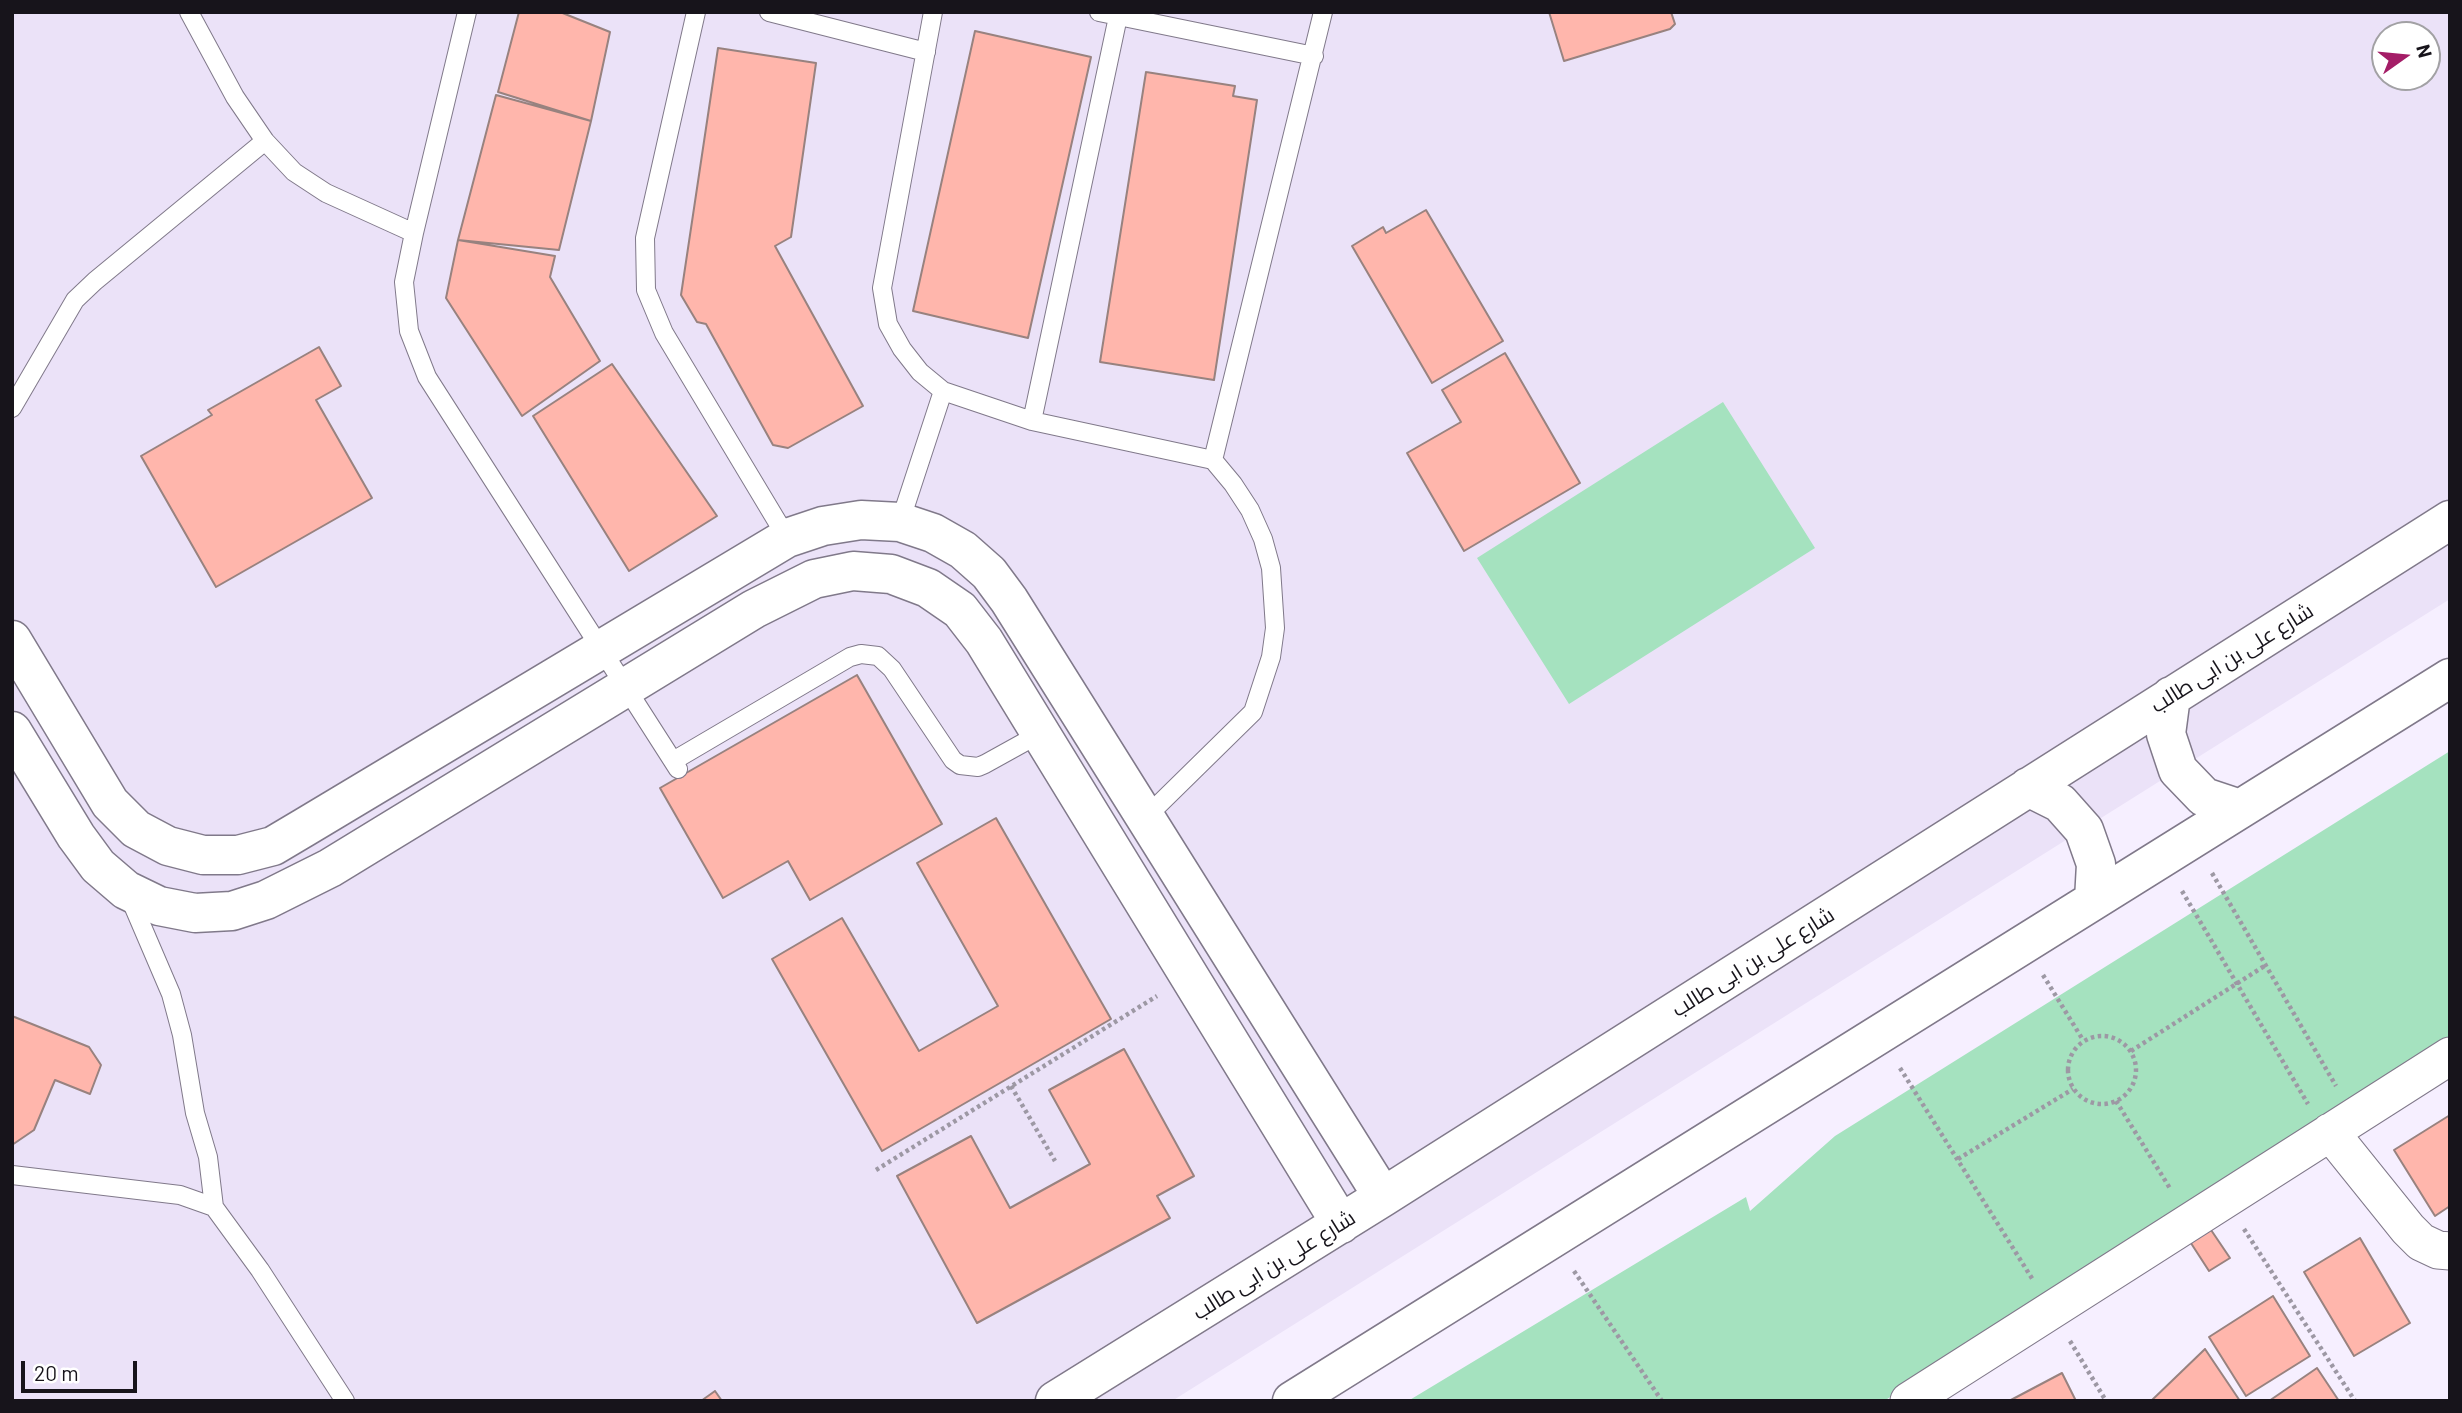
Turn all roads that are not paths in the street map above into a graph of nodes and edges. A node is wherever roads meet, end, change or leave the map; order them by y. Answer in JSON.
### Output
{"nodes":[{"id":1,"x":189,"y":12,"type":"edge"},
{"id":2,"x":467,"y":12,"type":"edge"},
{"id":3,"x":696,"y":12,"type":"edge"},
{"id":4,"x":769,"y":12,"type":"edge"},
{"id":5,"x":933,"y":12,"type":"edge"},
{"id":6,"x":1099,"y":12,"type":"edge"},
{"id":7,"x":1323,"y":12,"type":"edge"},
{"id":8,"x":1119,"y":14,"type":"edge"},
{"id":9,"x":926,"y":52,"type":"junction"},
{"id":10,"x":1314,"y":56,"type":"junction"},
{"id":11,"x":265,"y":141,"type":"junction"},
{"id":12,"x":414,"y":233,"type":"junction"},
{"id":13,"x":943,"y":391,"type":"junction"},
{"id":14,"x":12,"y":408,"type":"edge"},
{"id":15,"x":1032,"y":421,"type":"junction"},
{"id":16,"x":1213,"y":460,"type":"junction"},
{"id":17,"x":2450,"y":520,"type":"edge"},
{"id":18,"x":900,"y":522,"type":"junction"},
{"id":19,"x":787,"y":538,"type":"junction"},
{"id":20,"x":12,"y":640,"type":"edge"},
{"id":21,"x":601,"y":648,"type":"junction"},
{"id":22,"x":2450,"y":678,"type":"edge"},
{"id":23,"x":625,"y":686,"type":"junction"},
{"id":24,"x":2171,"y":696,"type":"junction"},
{"id":25,"x":12,"y":731,"type":"edge"},
{"id":26,"x":1041,"y":733,"type":"junction"},
{"id":27,"x":2028,"y":788,"type":"junction"},
{"id":28,"x":2240,"y":809,"type":"junction"},
{"id":29,"x":1144,"y":819,"type":"junction"},
{"id":30,"x":126,"y":890,"type":"junction"},
{"id":31,"x":2094,"y":900,"type":"junction"},
{"id":32,"x":2450,"y":1056,"type":"edge"},
{"id":33,"x":2337,"y":1128,"type":"junction"},
{"id":34,"x":12,"y":1175,"type":"edge"},
{"id":35,"x":1383,"y":1197,"type":"junction"},
{"id":36,"x":215,"y":1207,"type":"junction"},
{"id":37,"x":1341,"y":1224,"type":"junction"},
{"id":38,"x":2450,"y":1251,"type":"edge"},
{"id":39,"x":345,"y":1401,"type":"edge"},
{"id":40,"x":1055,"y":1401,"type":"edge"},
{"id":41,"x":1292,"y":1401,"type":"edge"},
{"id":42,"x":1909,"y":1401,"type":"edge"}],
"edges":[{"from":1,"to":11,"type":"lane"},
{"from":2,"to":12,"type":"lane"},
{"from":3,"to":19,"type":"lane"},
{"from":4,"to":9,"type":"lane"},
{"from":5,"to":9,"type":"lane"},
{"from":6,"to":8,"type":"lane"},
{"from":7,"to":10,"type":"lane"},
{"from":8,"to":10,"type":"lane"},
{"from":8,"to":15,"type":"lane"},
{"from":9,"to":13,"type":"lane"},
{"from":10,"to":16,"type":"lane"},
{"from":11,"to":12,"type":"lane"},
{"from":11,"to":14,"type":"lane"},
{"from":12,"to":21,"type":"lane"},
{"from":13,"to":15,"type":"lane"},
{"from":13,"to":18,"type":"lane"},
{"from":15,"to":16,"type":"lane"},
{"from":16,"to":29,"type":"lane"},
{"from":17,"to":24,"type":"street","name":"شارع على بن ابى طالب"},
{"from":18,"to":19,"type":"street"},
{"from":18,"to":29,"type":"street"},
{"from":19,"to":21,"type":"street"},
{"from":20,"to":21,"type":"street"},
{"from":21,"to":23,"type":"lane"},
{"from":22,"to":28,"type":"street"},
{"from":23,"to":26,"type":"street"},
{"from":23,"to":26,"type":"lane"},
{"from":23,"to":30,"type":"street"},
{"from":24,"to":27,"type":"street","name":"شارع على بن ابى طالب"},
{"from":24,"to":28,"type":"street"},
{"from":25,"to":30,"type":"street"},
{"from":26,"to":37,"type":"street"},
{"from":27,"to":31,"type":"street"},
{"from":27,"to":35,"type":"street","name":"شارع على بن ابى طالب"},
{"from":28,"to":31,"type":"street"},
{"from":29,"to":35,"type":"street"},
{"from":30,"to":36,"type":"lane"},
{"from":31,"to":41,"type":"street"},
{"from":32,"to":33,"type":"street"},
{"from":33,"to":38,"type":"street"},
{"from":33,"to":42,"type":"street"},
{"from":34,"to":36,"type":"lane"},
{"from":35,"to":37,"type":"street","name":"شارع على بن ابى طالب"},
{"from":36,"to":39,"type":"lane"},
{"from":37,"to":40,"type":"street","name":"شارع على بن ابى طالب"}]}
